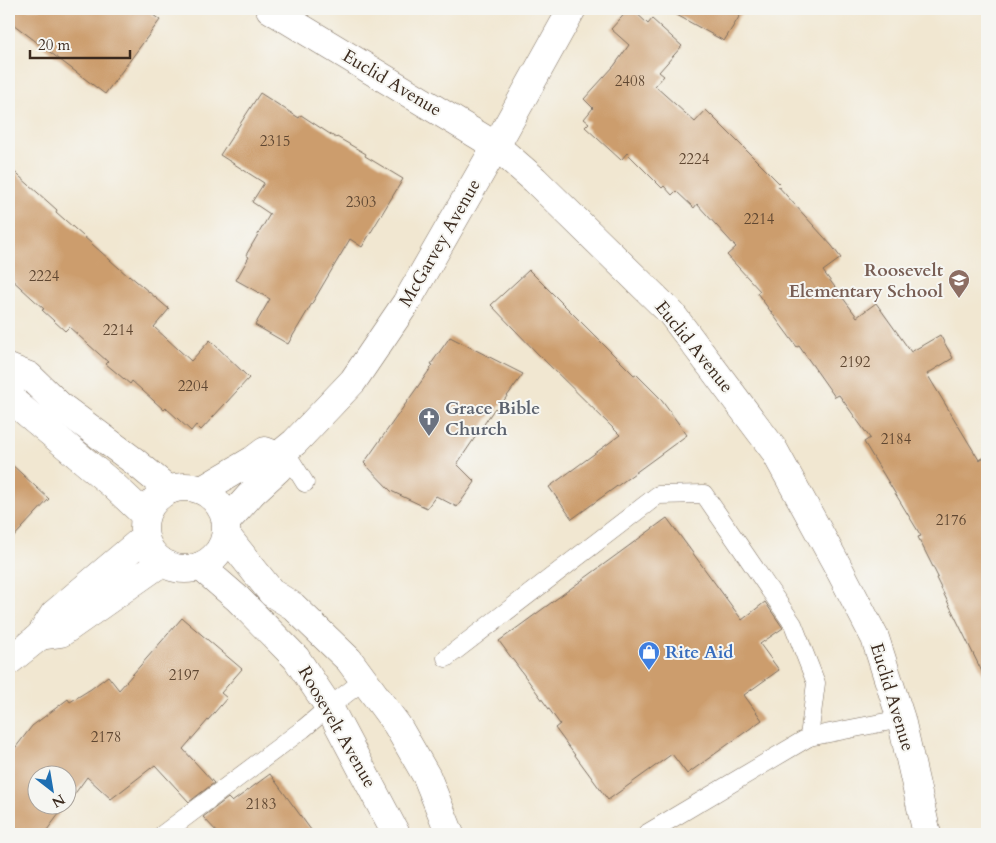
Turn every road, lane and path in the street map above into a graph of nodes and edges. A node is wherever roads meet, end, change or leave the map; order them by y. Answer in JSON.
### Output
{"nodes":[{"id":1,"x":270,"y":9,"type":"edge"},
{"id":2,"x":572,"y":9,"type":"edge"},
{"id":3,"x":496,"y":146,"type":"junction"},
{"id":4,"x":9,"y":368,"type":"edge"},
{"id":5,"x":9,"y":391,"type":"edge"},
{"id":6,"x":281,"y":453,"type":"junction"},
{"id":7,"x":305,"y":483,"type":"dead end"},
{"id":8,"x":169,"y":490,"type":"junction"},
{"id":9,"x":202,"y":490,"type":"junction"},
{"id":10,"x":145,"y":526,"type":"junction"},
{"id":11,"x":226,"y":529,"type":"junction"},
{"id":12,"x":162,"y":562,"type":"junction"},
{"id":13,"x":200,"y":566,"type":"junction"},
{"id":14,"x":40,"y":636,"type":"junction"},
{"id":15,"x":446,"y":658,"type":"dead end"},
{"id":16,"x":9,"y":660,"type":"edge"},
{"id":17,"x":364,"y":680,"type":"junction"},
{"id":18,"x":329,"y":707,"type":"junction"},
{"id":19,"x":901,"y":719,"type":"junction"},
{"id":20,"x":809,"y":737,"type":"junction"},
{"id":21,"x":163,"y":834,"type":"edge"},
{"id":22,"x":396,"y":834,"type":"edge"},
{"id":23,"x":450,"y":834,"type":"edge"},
{"id":24,"x":646,"y":834,"type":"edge"},
{"id":25,"x":927,"y":834,"type":"edge"}],
"edges":[{"from":1,"to":3,"type":"street","name":"Euclid Avenue"},
{"from":2,"to":3,"type":"street","name":"McGarvey Avenue"},
{"from":3,"to":6,"type":"street","name":"McGarvey Avenue"},
{"from":3,"to":19,"type":"street","name":"Euclid Avenue"},
{"from":4,"to":8,"type":"street"},
{"from":5,"to":10,"type":"street"},
{"from":6,"to":7,"type":"lane"},
{"from":6,"to":9,"type":"street"},
{"from":6,"to":11,"type":"street","name":"McGarvey Avenue"},
{"from":8,"to":9,"type":"street"},
{"from":8,"to":10,"type":"street"},
{"from":9,"to":11,"type":"street"},
{"from":10,"to":12,"type":"street"},
{"from":10,"to":14,"type":"street"},
{"from":11,"to":13,"type":"street"},
{"from":11,"to":17,"type":"street"},
{"from":12,"to":13,"type":"street"},
{"from":12,"to":14,"type":"street"},
{"from":13,"to":18,"type":"street","name":"Roosevelt Avenue"},
{"from":14,"to":16,"type":"street"},
{"from":15,"to":20,"type":"lane"},
{"from":17,"to":18,"type":"lane"},
{"from":17,"to":23,"type":"street"},
{"from":18,"to":21,"type":"lane"},
{"from":18,"to":22,"type":"street","name":"Roosevelt Avenue"},
{"from":19,"to":20,"type":"lane"},
{"from":19,"to":25,"type":"street","name":"Euclid Avenue"},
{"from":20,"to":24,"type":"lane"}]}
